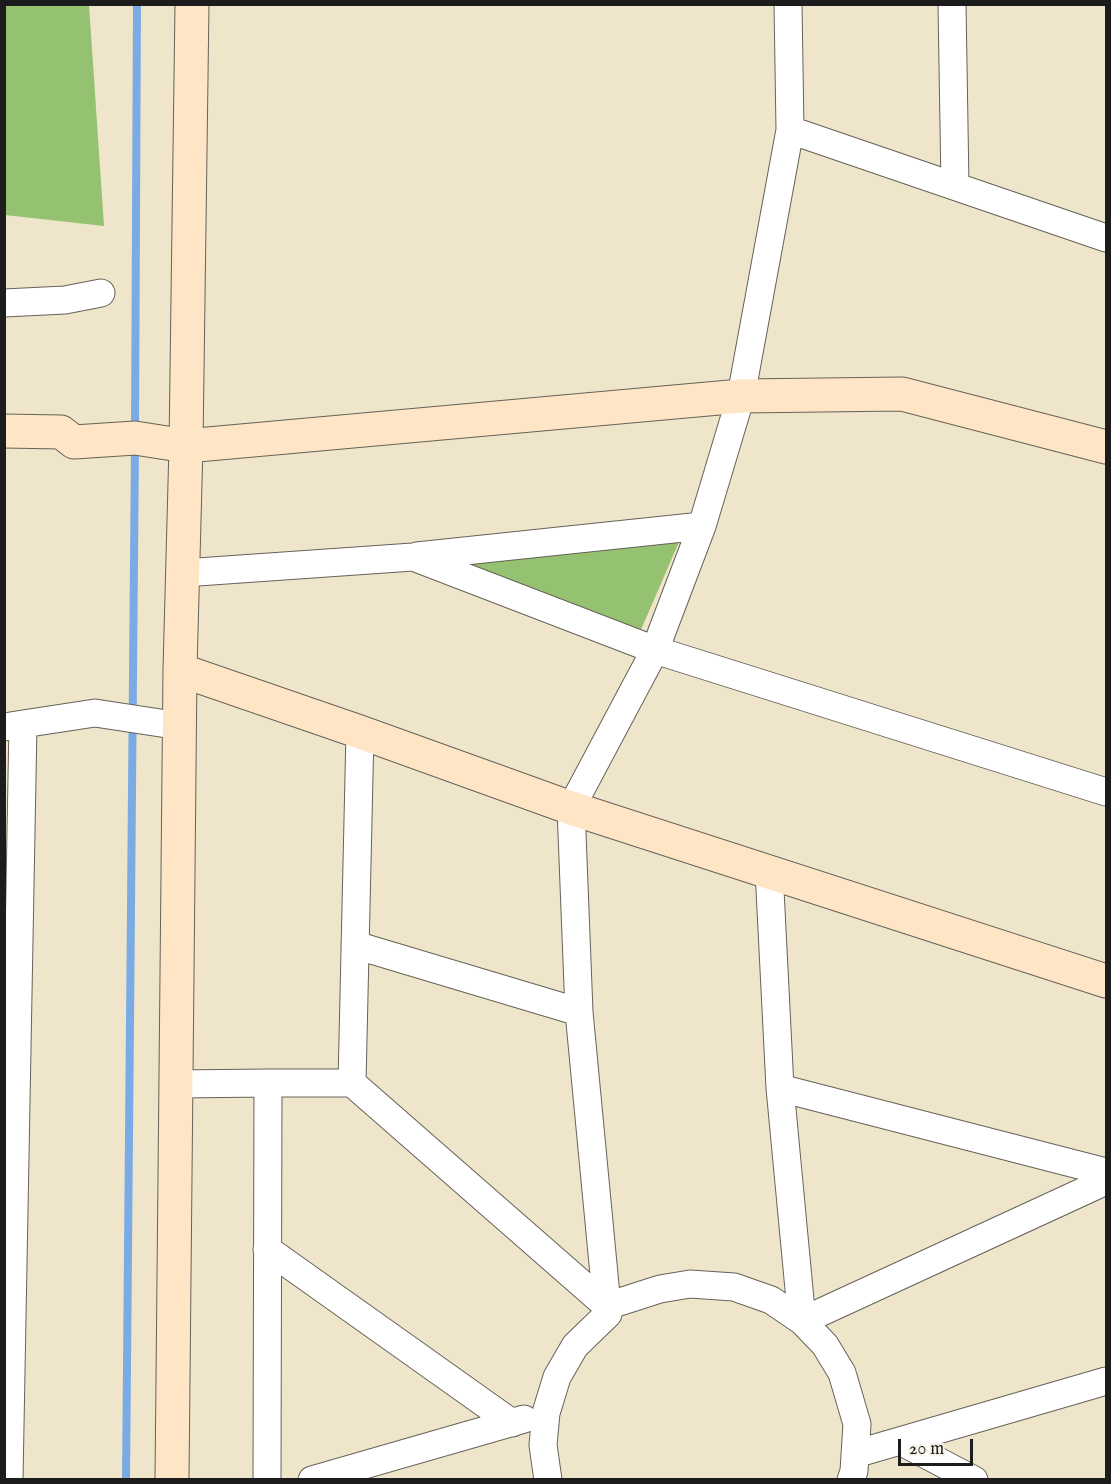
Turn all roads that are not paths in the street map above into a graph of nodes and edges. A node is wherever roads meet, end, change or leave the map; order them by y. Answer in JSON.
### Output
{"nodes":[{"id":1,"x":192,"y":4,"type":"edge"},
{"id":2,"x":788,"y":4,"type":"edge"},
{"id":3,"x":952,"y":4,"type":"edge"},
{"id":4,"x":790,"y":129,"type":"junction"},
{"id":5,"x":955,"y":186,"type":"junction"},
{"id":6,"x":1107,"y":238,"type":"edge"},
{"id":7,"x":101,"y":293,"type":"dead end"},
{"id":8,"x":4,"y":303,"type":"edge"},
{"id":9,"x":741,"y":396,"type":"junction"},
{"id":10,"x":4,"y":431,"type":"edge"},
{"id":11,"x":1105,"y":441,"type":"edge"},
{"id":12,"x":74,"y":442,"type":"junction"},
{"id":13,"x":186,"y":446,"type":"junction"},
{"id":14,"x":4,"y":454,"type":"edge"},
{"id":15,"x":702,"y":526,"type":"junction"},
{"id":16,"x":413,"y":557,"type":"junction"},
{"id":17,"x":183,"y":573,"type":"junction"},
{"id":18,"x":655,"y":650,"type":"junction"},
{"id":19,"x":180,"y":670,"type":"junction"},
{"id":20,"x":14,"y":726,"type":"edge"},
{"id":21,"x":180,"y":726,"type":"junction"},
{"id":22,"x":360,"y":732,"type":"junction"},
{"id":23,"x":1107,"y":792,"type":"edge"},
{"id":24,"x":571,"y":808,"type":"junction"},
{"id":25,"x":769,"y":870,"type":"junction"},
{"id":26,"x":355,"y":945,"type":"junction"},
{"id":27,"x":1107,"y":981,"type":"edge"},
{"id":28,"x":579,"y":1012,"type":"junction"},
{"id":29,"x":268,"y":1083,"type":"junction"},
{"id":30,"x":352,"y":1083,"type":"junction"},
{"id":31,"x":175,"y":1084,"type":"junction"},
{"id":32,"x":780,"y":1088,"type":"junction"},
{"id":33,"x":1107,"y":1172,"type":"edge"},
{"id":34,"x":1107,"y":1181,"type":"edge"},
{"id":35,"x":267,"y":1250,"type":"junction"},
{"id":36,"x":607,"y":1306,"type":"junction"},
{"id":37,"x":802,"y":1321,"type":"junction"},
{"id":38,"x":1107,"y":1382,"type":"edge"},
{"id":39,"x":546,"y":1413,"type":"junction"},
{"id":40,"x":512,"y":1423,"type":"junction"},
{"id":41,"x":900,"y":1441,"type":"junction"},
{"id":42,"x":853,"y":1467,"type":"edge"},
{"id":43,"x":9,"y":1479,"type":"edge"},
{"id":44,"x":172,"y":1479,"type":"edge"},
{"id":45,"x":267,"y":1479,"type":"edge"},
{"id":46,"x":312,"y":1479,"type":"edge"},
{"id":47,"x":548,"y":1479,"type":"edge"},
{"id":48,"x":974,"y":1479,"type":"edge"}],
"edges":[{"from":1,"to":13,"type":"street"},
{"from":2,"to":4,"type":"street"},
{"from":3,"to":5,"type":"street"},
{"from":4,"to":5,"type":"street"},
{"from":4,"to":9,"type":"street"},
{"from":5,"to":6,"type":"street"},
{"from":7,"to":8,"type":"street"},
{"from":9,"to":11,"type":"street"},
{"from":9,"to":13,"type":"street"},
{"from":9,"to":15,"type":"street"},
{"from":10,"to":12,"type":"street"},
{"from":12,"to":13,"type":"street"},
{"from":12,"to":14,"type":"street"},
{"from":13,"to":17,"type":"street"},
{"from":15,"to":16,"type":"street"},
{"from":15,"to":18,"type":"street"},
{"from":16,"to":17,"type":"street"},
{"from":16,"to":18,"type":"street"},
{"from":17,"to":19,"type":"street"},
{"from":18,"to":23,"type":"street"},
{"from":18,"to":24,"type":"street"},
{"from":19,"to":21,"type":"street"},
{"from":19,"to":22,"type":"street"},
{"from":20,"to":21,"type":"street"},
{"from":20,"to":43,"type":"street"},
{"from":21,"to":31,"type":"street"},
{"from":22,"to":24,"type":"street"},
{"from":22,"to":26,"type":"street"},
{"from":24,"to":25,"type":"street"},
{"from":24,"to":28,"type":"street"},
{"from":25,"to":27,"type":"street"},
{"from":25,"to":32,"type":"street"},
{"from":26,"to":28,"type":"street"},
{"from":26,"to":30,"type":"street"},
{"from":28,"to":36,"type":"street"},
{"from":29,"to":30,"type":"street"},
{"from":29,"to":31,"type":"street"},
{"from":29,"to":35,"type":"street"},
{"from":30,"to":36,"type":"street"},
{"from":31,"to":44,"type":"street"},
{"from":32,"to":33,"type":"street"},
{"from":32,"to":37,"type":"street"},
{"from":34,"to":37,"type":"street"},
{"from":35,"to":40,"type":"street"},
{"from":35,"to":45,"type":"street"},
{"from":36,"to":37,"type":"street"},
{"from":36,"to":39,"type":"street"},
{"from":37,"to":42,"type":"street"},
{"from":38,"to":41,"type":"street"},
{"from":39,"to":40,"type":"street"},
{"from":39,"to":47,"type":"street"},
{"from":40,"to":46,"type":"street"},
{"from":41,"to":42,"type":"street"},
{"from":41,"to":48,"type":"street"}]}
